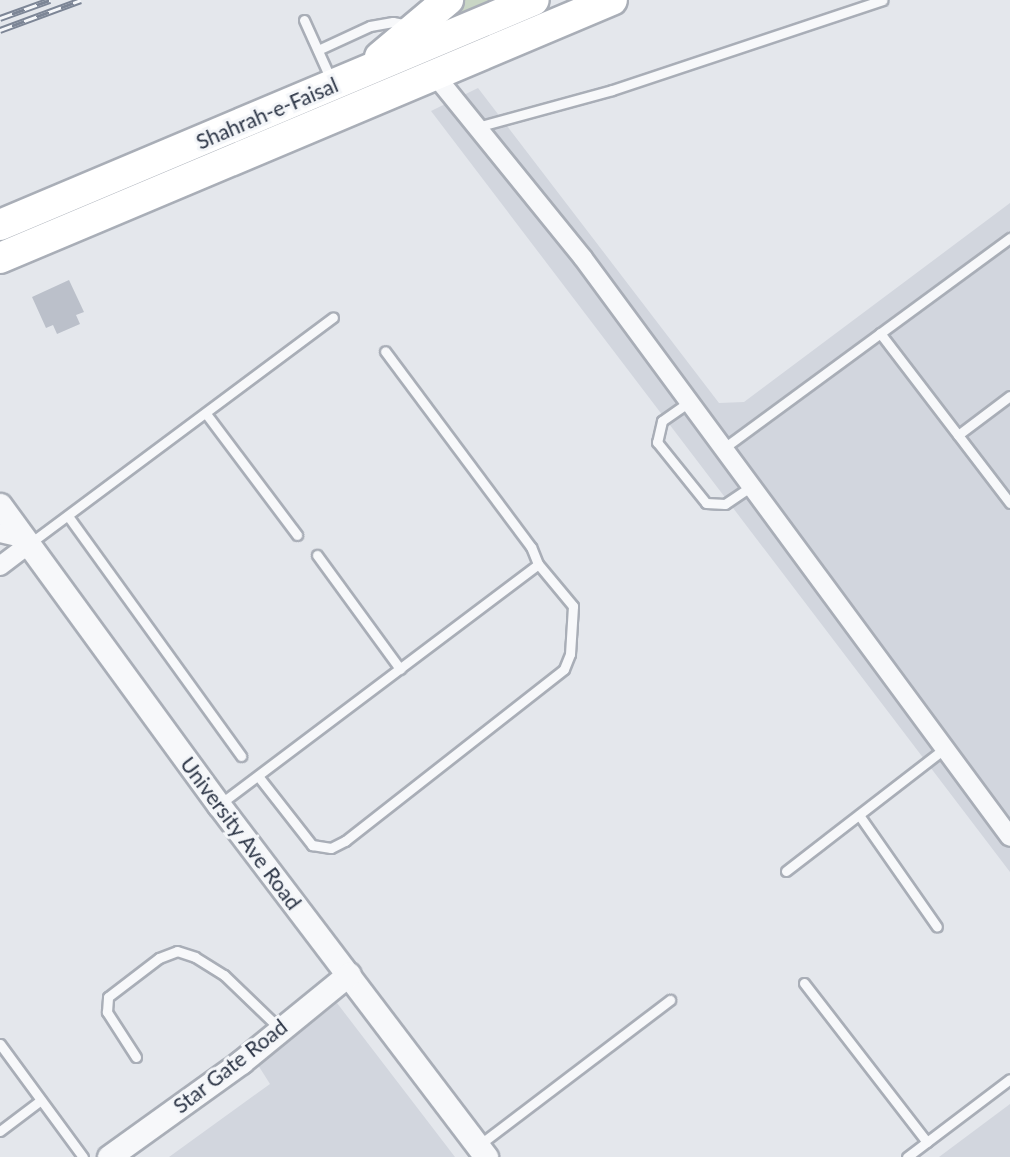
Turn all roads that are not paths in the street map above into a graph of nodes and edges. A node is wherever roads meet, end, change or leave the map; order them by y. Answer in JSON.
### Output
{"nodes":[{"id":1,"x":448,"y":0,"type":"edge"},
{"id":2,"x":534,"y":0,"type":"edge"},
{"id":3,"x":612,"y":0,"type":"edge"},
{"id":4,"x":882,"y":0,"type":"edge"},
{"id":5,"x":304,"y":20,"type":"dead end"},
{"id":6,"x":413,"y":27,"type":"junction"},
{"id":7,"x":317,"y":50,"type":"junction"},
{"id":8,"x":364,"y":72,"type":"junction"},
{"id":9,"x":434,"y":74,"type":"junction"},
{"id":10,"x":334,"y":85,"type":"junction"},
{"id":11,"x":477,"y":127,"type":"junction"},
{"id":12,"x":0,"y":225,"type":"edge"},
{"id":13,"x":1010,"y":238,"type":"edge"},
{"id":14,"x":0,"y":258,"type":"edge"},
{"id":15,"x":333,"y":317,"type":"dead end"},
{"id":16,"x":880,"y":333,"type":"junction"},
{"id":17,"x":385,"y":351,"type":"dead end"},
{"id":18,"x":1010,"y":396,"type":"edge"},
{"id":19,"x":690,"y":401,"type":"junction"},
{"id":20,"x":206,"y":415,"type":"junction"},
{"id":21,"x":958,"y":435,"type":"junction"},
{"id":22,"x":724,"y":448,"type":"junction"},
{"id":23,"x":752,"y":486,"type":"junction"},
{"id":24,"x":1010,"y":503,"type":"edge"},
{"id":25,"x":0,"y":505,"type":"edge"},
{"id":26,"x":68,"y":516,"type":"junction"},
{"id":27,"x":297,"y":535,"type":"dead end"},
{"id":28,"x":17,"y":539,"type":"edge"},
{"id":29,"x":317,"y":555,"type":"dead end"},
{"id":30,"x":538,"y":564,"type":"junction"},
{"id":31,"x":0,"y":566,"type":"edge"},
{"id":32,"x":400,"y":669,"type":"junction"},
{"id":33,"x":945,"y":748,"type":"junction"},
{"id":34,"x":241,"y":756,"type":"dead end"},
{"id":35,"x":258,"y":776,"type":"junction"},
{"id":36,"x":219,"y":805,"type":"junction"},
{"id":37,"x":859,"y":815,"type":"junction"},
{"id":38,"x":1010,"y":837,"type":"edge"},
{"id":39,"x":786,"y":871,"type":"dead end"},
{"id":40,"x":937,"y":927,"type":"dead end"},
{"id":41,"x":349,"y":974,"type":"junction"},
{"id":42,"x":804,"y":983,"type":"dead end"},
{"id":43,"x":670,"y":1000,"type":"dead end"},
{"id":44,"x":279,"y":1028,"type":"junction"},
{"id":45,"x":0,"y":1044,"type":"edge"},
{"id":46,"x":136,"y":1057,"type":"dead end"},
{"id":47,"x":1010,"y":1079,"type":"edge"},
{"id":48,"x":41,"y":1100,"type":"junction"},
{"id":49,"x":0,"y":1131,"type":"edge"},
{"id":50,"x":927,"y":1142,"type":"junction"},
{"id":51,"x":482,"y":1151,"type":"edge"},
{"id":52,"x":83,"y":1157,"type":"edge"},
{"id":53,"x":109,"y":1157,"type":"edge"},
{"id":54,"x":907,"y":1157,"type":"edge"}],
"edges":[{"from":1,"to":6,"type":"highway"},
{"from":2,"to":8,"type":"highway","name":"Shahrah-e-Faisal"},
{"from":3,"to":9,"type":"highway","name":"Shahrah-e-Faisal"},
{"from":4,"to":11,"type":"lane"},
{"from":5,"to":7,"type":"lane"},
{"from":6,"to":7,"type":"lane"},
{"from":6,"to":8,"type":"highway"},
{"from":7,"to":10,"type":"lane"},
{"from":8,"to":10,"type":"highway","name":"Shahrah-e-Faisal"},
{"from":9,"to":11,"type":"street"},
{"from":9,"to":14,"type":"highway","name":"Shahrah-e-Faisal"},
{"from":10,"to":12,"type":"highway","name":"Shahrah-e-Faisal"},
{"from":11,"to":19,"type":"street"},
{"from":13,"to":16,"type":"lane"},
{"from":15,"to":20,"type":"lane"},
{"from":16,"to":21,"type":"lane"},
{"from":16,"to":22,"type":"lane"},
{"from":17,"to":30,"type":"lane"},
{"from":18,"to":21,"type":"lane"},
{"from":19,"to":22,"type":"street"},
{"from":19,"to":23,"type":"lane"},
{"from":20,"to":26,"type":"lane"},
{"from":20,"to":27,"type":"lane"},
{"from":21,"to":24,"type":"lane"},
{"from":22,"to":23,"type":"street"},
{"from":23,"to":33,"type":"street"},
{"from":25,"to":28,"type":"street","name":"University Ave Road"},
{"from":26,"to":28,"type":"lane"},
{"from":26,"to":34,"type":"lane"},
{"from":28,"to":31,"type":"street"},
{"from":28,"to":36,"type":"street","name":"University Ave Road"},
{"from":29,"to":32,"type":"lane"},
{"from":30,"to":32,"type":"lane"},
{"from":30,"to":35,"type":"lane"},
{"from":32,"to":35,"type":"lane"},
{"from":33,"to":37,"type":"lane"},
{"from":33,"to":38,"type":"street"},
{"from":35,"to":36,"type":"lane"},
{"from":36,"to":41,"type":"street","name":"University Ave Road"},
{"from":37,"to":39,"type":"lane"},
{"from":37,"to":40,"type":"lane"},
{"from":41,"to":44,"type":"street","name":"Star Gate Road"},
{"from":41,"to":51,"type":"street","name":"University Ave Road"},
{"from":42,"to":50,"type":"lane"},
{"from":43,"to":51,"type":"lane"},
{"from":44,"to":46,"type":"lane"},
{"from":44,"to":53,"type":"street","name":"Star Gate Road"},
{"from":45,"to":48,"type":"lane"},
{"from":47,"to":50,"type":"lane"},
{"from":48,"to":49,"type":"lane"},
{"from":48,"to":52,"type":"lane"},
{"from":50,"to":54,"type":"lane"}]}
